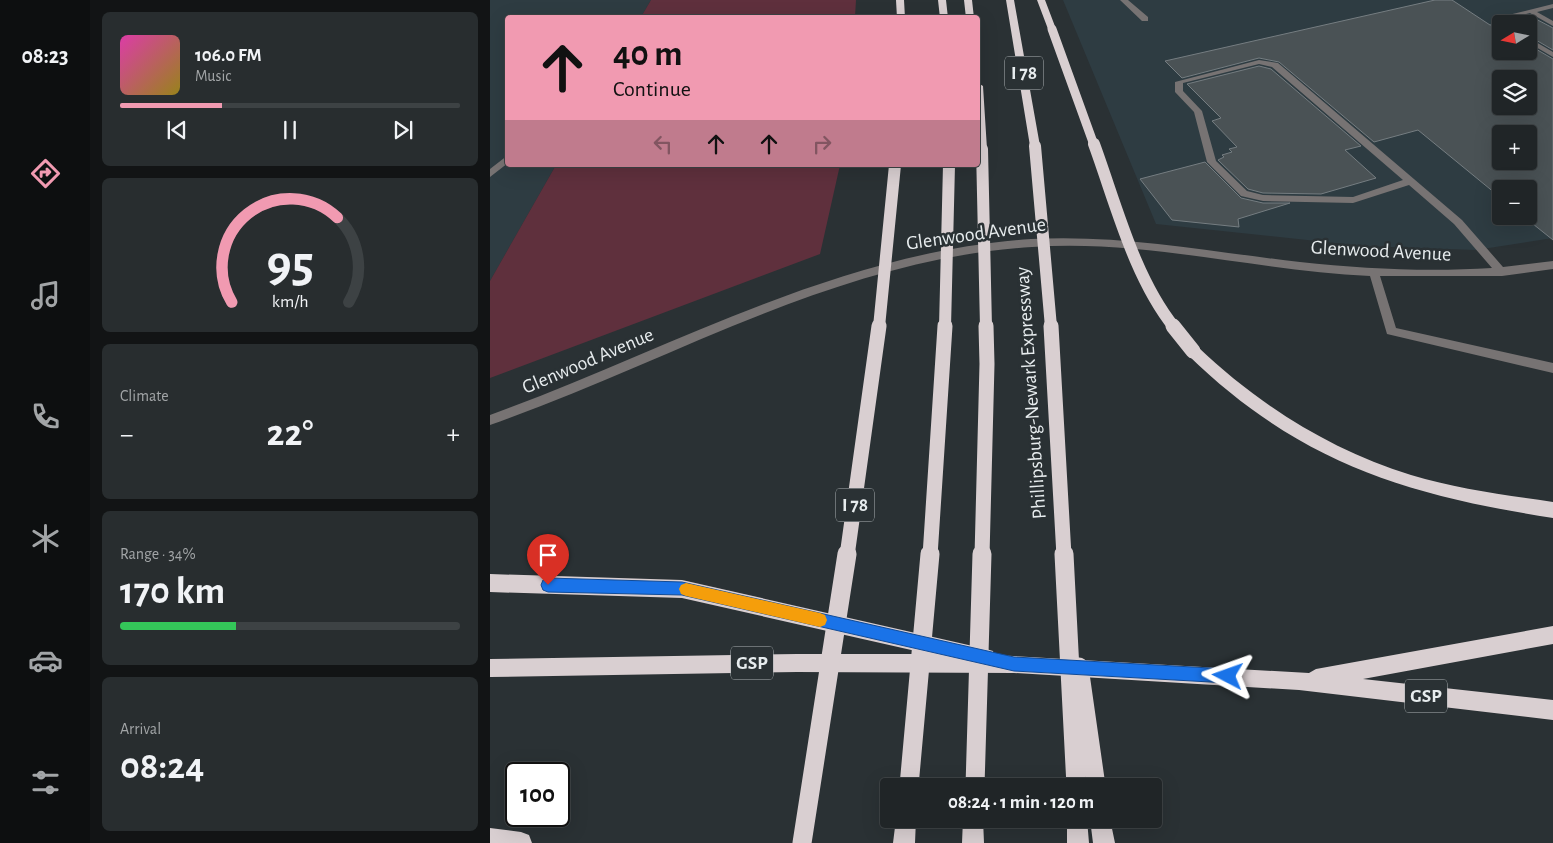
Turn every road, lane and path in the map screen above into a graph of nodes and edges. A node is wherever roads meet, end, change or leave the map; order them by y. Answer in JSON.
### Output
{"nodes":[{"id":1,"x":900,"y":0,"type":"edge"},
{"id":2,"x":942,"y":0,"type":"edge"},
{"id":3,"x":968,"y":0,"type":"edge"},
{"id":4,"x":1010,"y":0,"type":"edge"},
{"id":5,"x":1042,"y":0,"type":"edge"},
{"id":6,"x":1124,"y":0,"type":"edge"},
{"id":7,"x":1553,"y":6,"type":"edge"},
{"id":8,"x":1531,"y":11,"type":"junction"},
{"id":9,"x":901,"y":15,"type":"edge"},
{"id":10,"x":944,"y":15,"type":"edge"},
{"id":11,"x":970,"y":15,"type":"edge"},
{"id":12,"x":1514,"y":15,"type":"edge"},
{"id":13,"x":1145,"y":19,"type":"dead end"},
{"id":14,"x":1553,"y":24,"type":"edge"},
{"id":15,"x":1538,"y":46,"type":"edge"},
{"id":16,"x":1553,"y":55,"type":"edge"},
{"id":17,"x":980,"y":118,"type":"edge"},
{"id":18,"x":505,"y":161,"type":"edge"},
{"id":19,"x":895,"y":167,"type":"edge"},
{"id":20,"x":948,"y":167,"type":"edge"},
{"id":21,"x":490,"y":174,"type":"edge"},
{"id":22,"x":1411,"y":181,"type":"junction"},
{"id":23,"x":1553,"y":265,"type":"edge"},
{"id":24,"x":1502,"y":272,"type":"junction"},
{"id":25,"x":1374,"y":273,"type":"junction"},
{"id":26,"x":1553,"y":368,"type":"edge"},
{"id":27,"x":490,"y":420,"type":"edge"},
{"id":28,"x":1553,"y":510,"type":"edge"},
{"id":29,"x":1066,"y":576,"type":"junction"},
{"id":30,"x":490,"y":584,"type":"edge"},
{"id":31,"x":1553,"y":635,"type":"edge"},
{"id":32,"x":1014,"y":664,"type":"junction"},
{"id":33,"x":490,"y":668,"type":"edge"},
{"id":34,"x":1299,"y":681,"type":"junction"},
{"id":35,"x":1553,"y":710,"type":"edge"},
{"id":36,"x":910,"y":778,"type":"edge"},
{"id":37,"x":974,"y":778,"type":"edge"},
{"id":38,"x":1076,"y":778,"type":"edge"},
{"id":39,"x":1095,"y":778,"type":"edge"},
{"id":40,"x":905,"y":828,"type":"edge"},
{"id":41,"x":973,"y":828,"type":"edge"},
{"id":42,"x":1078,"y":828,"type":"edge"},
{"id":43,"x":1102,"y":828,"type":"edge"},
{"id":44,"x":490,"y":840,"type":"edge"},
{"id":45,"x":521,"y":843,"type":"edge"},
{"id":46,"x":802,"y":843,"type":"edge"},
{"id":47,"x":904,"y":843,"type":"edge"},
{"id":48,"x":972,"y":843,"type":"edge"},
{"id":49,"x":1078,"y":843,"type":"edge"},
{"id":50,"x":1104,"y":843,"type":"edge"}],
"edges":[{"from":1,"to":9,"type":"highway"},
{"from":2,"to":10,"type":"highway"},
{"from":3,"to":11,"type":"highway"},
{"from":4,"to":29,"type":"highway","name":"Phillipsburg-Newark Expressway","number":"I 78","bridge":true},
{"from":5,"to":28,"type":"highway","bridge":true},
{"from":6,"to":13,"type":"street"},
{"from":7,"to":8,"type":"street"},
{"from":8,"to":12,"type":"street"},
{"from":8,"to":14,"type":"street"},
{"from":15,"to":16,"type":"street"},
{"from":17,"to":37,"type":"highway","name":"Phillipsburg-Newark Expressway","number":"I 78","bridge":true},
{"from":18,"to":21,"type":"street"},
{"from":19,"to":46,"type":"highway","number":"I 78","bridge":true},
{"from":20,"to":36,"type":"highway","bridge":true},
{"from":22,"to":22,"type":"street"},
{"from":22,"to":24,"type":"street"},
{"from":23,"to":24,"type":"street","name":"Glenwood Avenue"},
{"from":24,"to":25,"type":"street","name":"Glenwood Avenue"},
{"from":25,"to":26,"type":"street"},
{"from":25,"to":27,"type":"street","name":"Glenwood Avenue"},
{"from":29,"to":38,"type":"highway","name":"Phillipsburg-Newark Expressway","number":"I 78","bridge":true},
{"from":29,"to":39,"type":"highway","bridge":true},
{"from":30,"to":32,"type":"highway"},
{"from":31,"to":34,"type":"highway"},
{"from":32,"to":33,"type":"highway","number":"GSP"},
{"from":32,"to":34,"type":"highway","number":"GSP"},
{"from":34,"to":35,"type":"highway","number":"GSP"},
{"from":40,"to":47,"type":"highway"},
{"from":41,"to":48,"type":"highway"},
{"from":42,"to":49,"type":"highway"},
{"from":43,"to":50,"type":"highway"},
{"from":44,"to":45,"type":"highway"}]}
